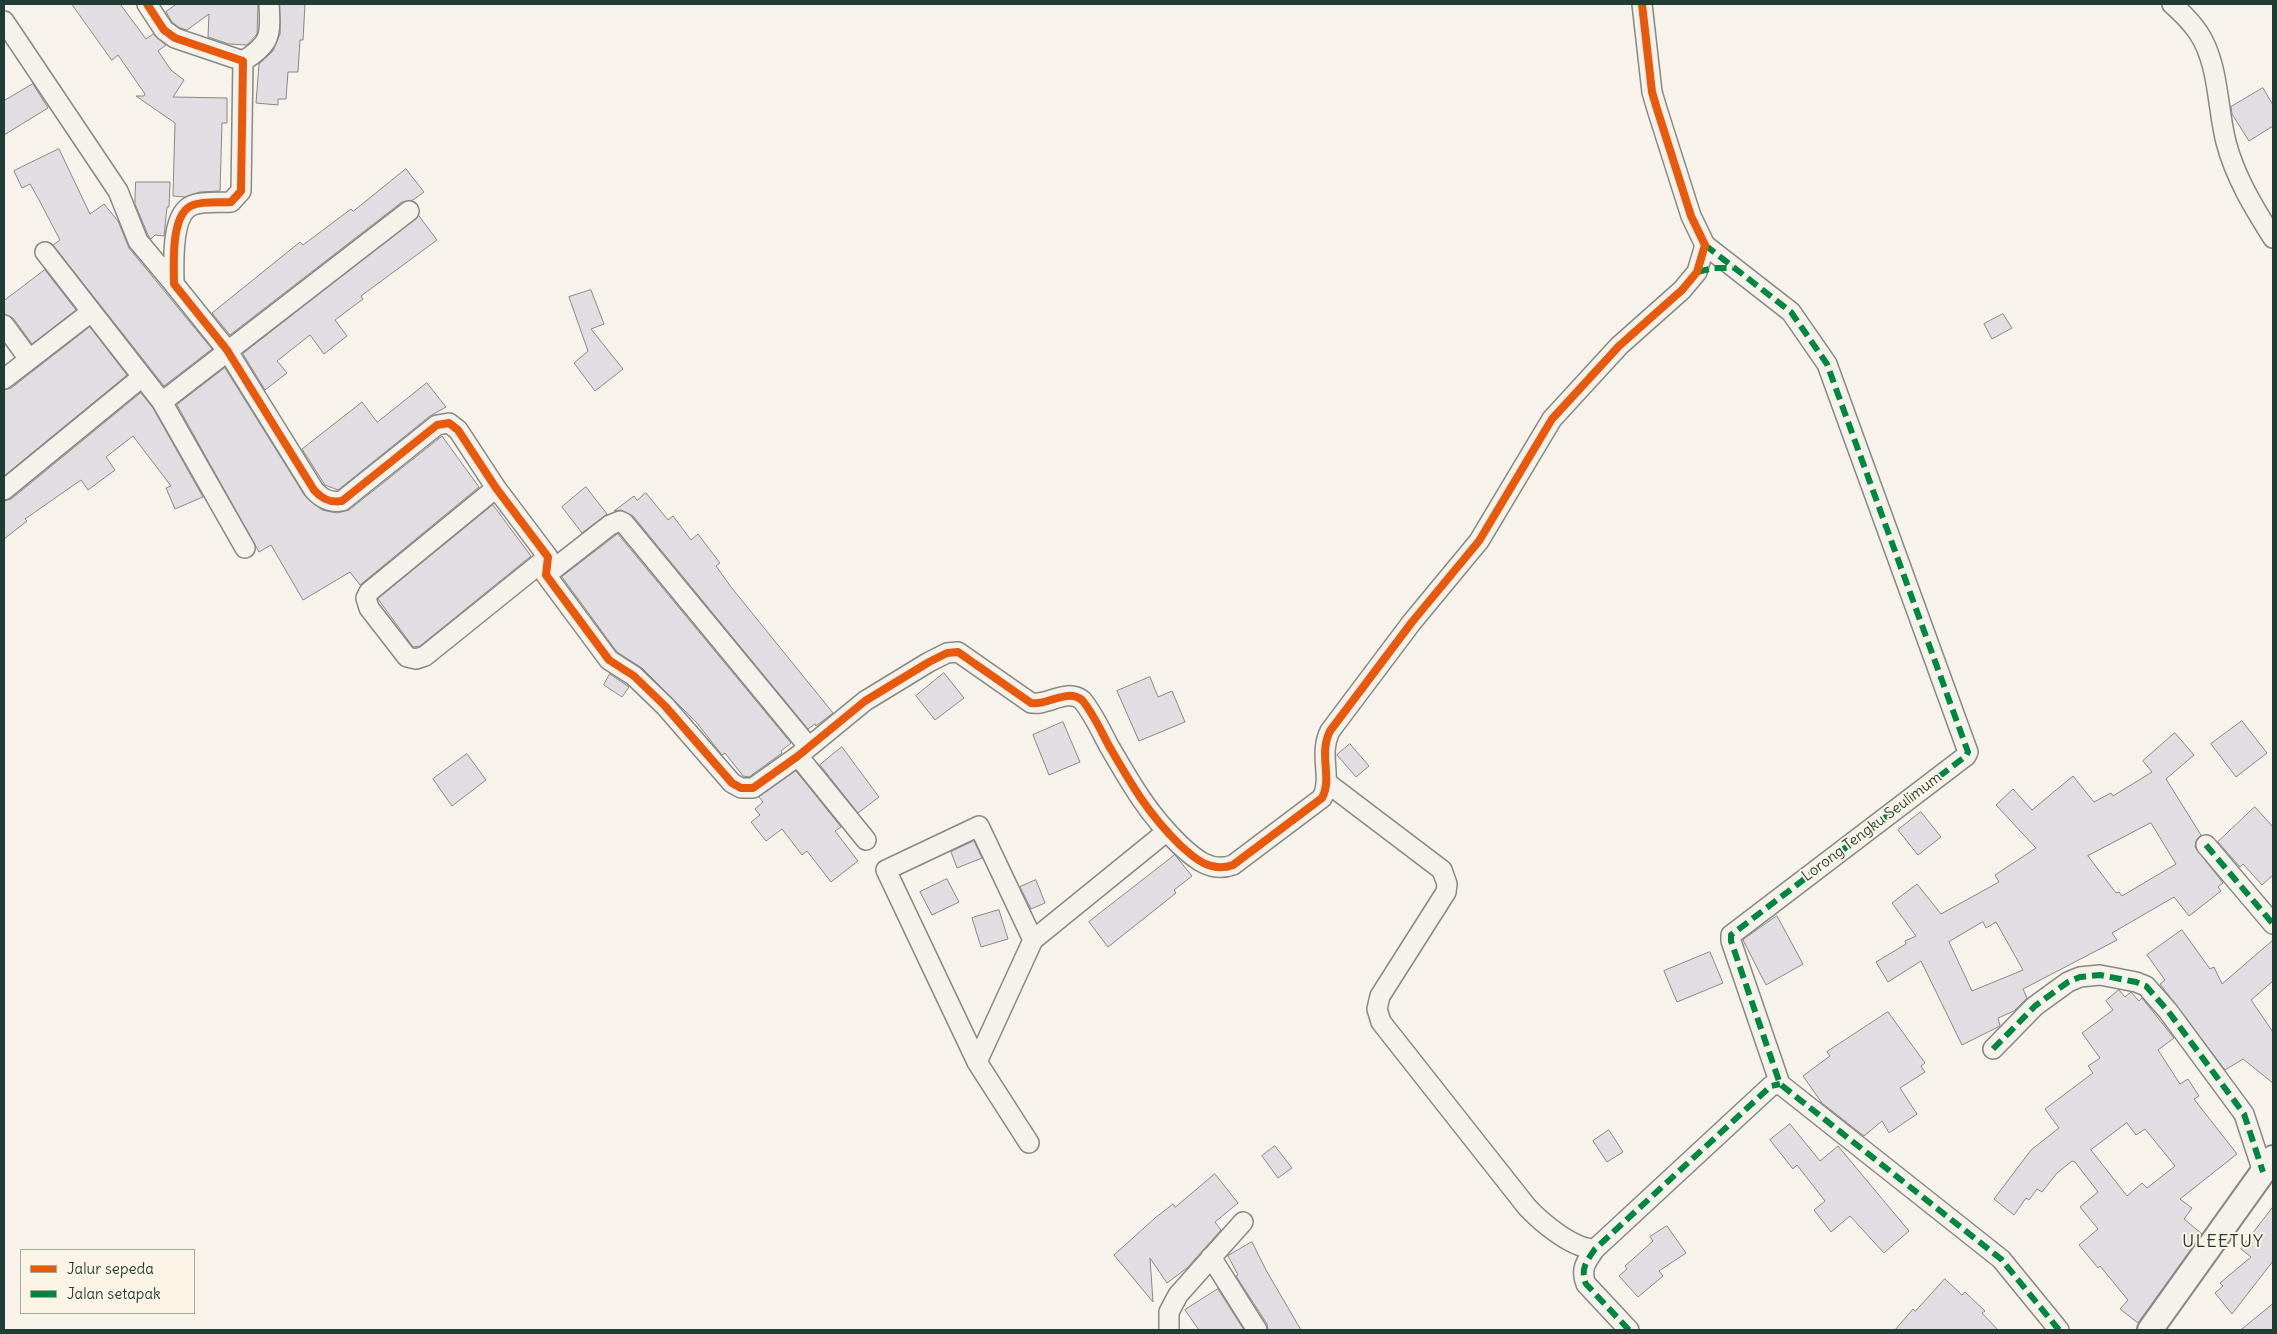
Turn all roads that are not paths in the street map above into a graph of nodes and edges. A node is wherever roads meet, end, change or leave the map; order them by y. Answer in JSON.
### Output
{"nodes":[{"id":1,"x":147,"y":4,"type":"edge"},
{"id":2,"x":269,"y":4,"type":"edge"},
{"id":3,"x":1642,"y":4,"type":"edge"},
{"id":4,"x":2172,"y":4,"type":"edge"},
{"id":5,"x":4,"y":21,"type":"edge"},
{"id":6,"x":243,"y":61,"type":"junction"},
{"id":7,"x":409,"y":211,"type":"dead end"},
{"id":8,"x":2273,"y":238,"type":"edge"},
{"id":9,"x":1705,"y":245,"type":"junction"},
{"id":10,"x":45,"y":252,"type":"dead end"},
{"id":11,"x":1733,"y":268,"type":"junction"},
{"id":12,"x":1697,"y":272,"type":"junction"},
{"id":13,"x":174,"y":284,"type":"junction"},
{"id":14,"x":91,"y":312,"type":"junction"},
{"id":15,"x":4,"y":325,"type":"edge"},
{"id":16,"x":227,"y":350,"type":"junction"},
{"id":17,"x":30,"y":359,"type":"junction"},
{"id":18,"x":142,"y":377,"type":"junction"},
{"id":19,"x":4,"y":379,"type":"edge"},
{"id":20,"x":162,"y":402,"type":"junction"},
{"id":21,"x":496,"y":488,"type":"junction"},
{"id":22,"x":4,"y":490,"type":"edge"},
{"id":23,"x":245,"y":548,"type":"dead end"},
{"id":24,"x":547,"y":566,"type":"junction"},
{"id":25,"x":803,"y":751,"type":"junction"},
{"id":26,"x":1326,"y":782,"type":"junction"},
{"id":27,"x":1166,"y":832,"type":"junction"},
{"id":28,"x":866,"y":840,"type":"dead end"},
{"id":29,"x":2206,"y":845,"type":"dead end"},
{"id":30,"x":2273,"y":924,"type":"edge"},
{"id":31,"x":1033,"y":940,"type":"junction"},
{"id":32,"x":1993,"y":1049,"type":"dead end"},
{"id":33,"x":977,"y":1062,"type":"junction"},
{"id":34,"x":1780,"y":1084,"type":"junction"},
{"id":35,"x":1029,"y":1142,"type":"dead end"},
{"id":36,"x":2268,"y":1165,"type":"edge"},
{"id":37,"x":1243,"y":1222,"type":"dead end"},
{"id":38,"x":1595,"y":1249,"type":"junction"},
{"id":39,"x":1211,"y":1257,"type":"junction"},
{"id":40,"x":1169,"y":1330,"type":"edge"},
{"id":41,"x":1257,"y":1330,"type":"edge"},
{"id":42,"x":1628,"y":1330,"type":"edge"},
{"id":43,"x":2059,"y":1330,"type":"edge"},
{"id":44,"x":2150,"y":1330,"type":"edge"}],
"edges":[{"from":1,"to":6,"type":"street"},
{"from":2,"to":6,"type":"street"},
{"from":3,"to":9,"type":"street"},
{"from":4,"to":8,"type":"street"},
{"from":5,"to":13,"type":"street"},
{"from":6,"to":13,"type":"street"},
{"from":7,"to":16,"type":"street"},
{"from":9,"to":11,"type":"street","name":"Lorong Tengku Seulimum"},
{"from":9,"to":12,"type":"street"},
{"from":10,"to":14,"type":"street"},
{"from":11,"to":12,"type":"street"},
{"from":11,"to":34,"type":"street","name":"Lorong Tengku Seulimum"},
{"from":12,"to":26,"type":"street"},
{"from":13,"to":16,"type":"street"},
{"from":14,"to":17,"type":"street"},
{"from":14,"to":18,"type":"street"},
{"from":15,"to":17,"type":"street"},
{"from":16,"to":20,"type":"street"},
{"from":16,"to":21,"type":"street"},
{"from":17,"to":19,"type":"street"},
{"from":18,"to":20,"type":"street"},
{"from":18,"to":22,"type":"street"},
{"from":20,"to":23,"type":"street"},
{"from":21,"to":24,"type":"street"},
{"from":21,"to":24,"type":"street"},
{"from":24,"to":25,"type":"street"},
{"from":24,"to":25,"type":"street"},
{"from":25,"to":27,"type":"street"},
{"from":25,"to":28,"type":"street"},
{"from":26,"to":27,"type":"street"},
{"from":26,"to":38,"type":"street"},
{"from":27,"to":31,"type":"street"},
{"from":29,"to":30,"type":"street"},
{"from":31,"to":33,"type":"street"},
{"from":31,"to":33,"type":"street"},
{"from":32,"to":36,"type":"street"},
{"from":33,"to":35,"type":"street"},
{"from":34,"to":38,"type":"street"},
{"from":34,"to":43,"type":"street"},
{"from":36,"to":44,"type":"street"},
{"from":37,"to":39,"type":"street"},
{"from":38,"to":42,"type":"street"},
{"from":39,"to":40,"type":"street"},
{"from":39,"to":41,"type":"street"}]}
